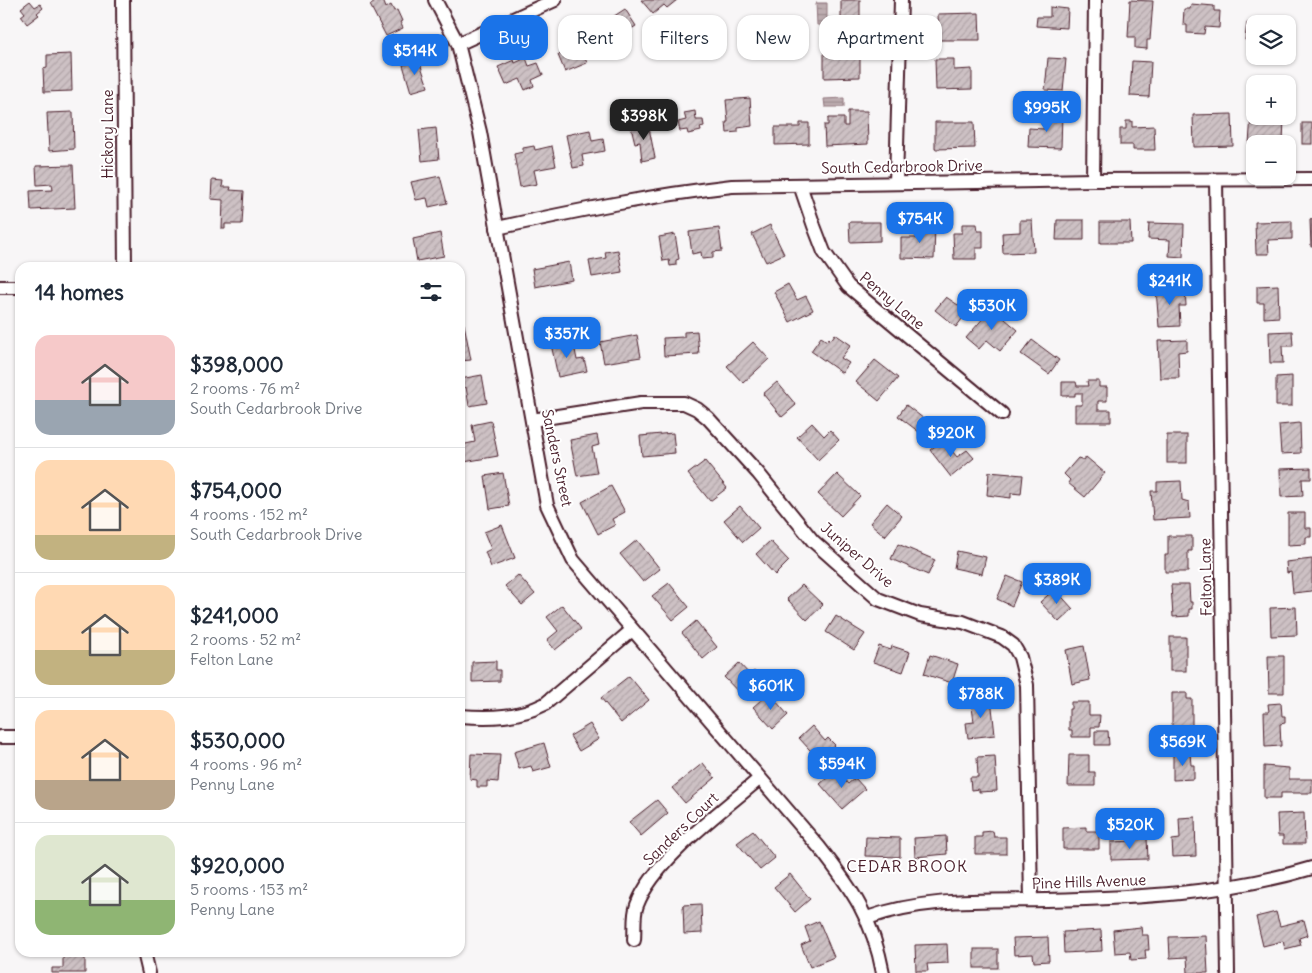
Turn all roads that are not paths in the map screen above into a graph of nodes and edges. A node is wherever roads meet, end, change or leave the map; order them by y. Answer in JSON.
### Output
{"nodes":[{"id":1,"x":123,"y":0,"type":"edge"},
{"id":2,"x":435,"y":0,"type":"edge"},
{"id":3,"x":555,"y":0,"type":"edge"},
{"id":4,"x":901,"y":0,"type":"edge"},
{"id":5,"x":1095,"y":0,"type":"edge"},
{"id":6,"x":458,"y":44,"type":"junction"},
{"id":7,"x":1312,"y":179,"type":"edge"},
{"id":8,"x":1093,"y":180,"type":"junction"},
{"id":9,"x":1216,"y":180,"type":"junction"},
{"id":10,"x":896,"y":183,"type":"junction"},
{"id":11,"x":800,"y":185,"type":"junction"},
{"id":12,"x":497,"y":228,"type":"junction"},
{"id":13,"x":125,"y":262,"type":"edge"},
{"id":14,"x":0,"y":287,"type":"edge"},
{"id":15,"x":15,"y":287,"type":"edge"},
{"id":16,"x":1002,"y":414,"type":"dead end"},
{"id":17,"x":532,"y":420,"type":"junction"},
{"id":18,"x":632,"y":630,"type":"junction"},
{"id":19,"x":465,"y":716,"type":"edge"},
{"id":20,"x":0,"y":737,"type":"edge"},
{"id":21,"x":15,"y":737,"type":"edge"},
{"id":22,"x":759,"y":779,"type":"junction"},
{"id":23,"x":1312,"y":868,"type":"edge"},
{"id":24,"x":1227,"y":886,"type":"junction"},
{"id":25,"x":1031,"y":900,"type":"junction"},
{"id":26,"x":867,"y":918,"type":"junction"},
{"id":27,"x":634,"y":940,"type":"dead end"},
{"id":28,"x":145,"y":957,"type":"edge"},
{"id":29,"x":150,"y":973,"type":"edge"},
{"id":30,"x":883,"y":973,"type":"edge"},
{"id":31,"x":1228,"y":973,"type":"edge"}],
"edges":[{"from":1,"to":13,"type":"street","name":"Hickory Lane"},
{"from":2,"to":6,"type":"street","name":"Sanders Street"},
{"from":3,"to":6,"type":"street"},
{"from":4,"to":10,"type":"street"},
{"from":5,"to":8,"type":"street"},
{"from":6,"to":12,"type":"street","name":"Sanders Street"},
{"from":7,"to":9,"type":"street","name":"South Cedarbrook Drive"},
{"from":8,"to":9,"type":"street","name":"South Cedarbrook Drive"},
{"from":8,"to":10,"type":"street","name":"South Cedarbrook Drive"},
{"from":9,"to":24,"type":"street","name":"Felton Lane"},
{"from":10,"to":11,"type":"street","name":"South Cedarbrook Drive"},
{"from":11,"to":12,"type":"street","name":"South Cedarbrook Drive"},
{"from":11,"to":16,"type":"street","name":"Penny Lane"},
{"from":12,"to":17,"type":"street","name":"Sanders Street"},
{"from":14,"to":15,"type":"street"},
{"from":17,"to":18,"type":"street","name":"Sanders Street"},
{"from":17,"to":25,"type":"street","name":"Juniper Drive"},
{"from":18,"to":19,"type":"street"},
{"from":18,"to":22,"type":"street","name":"Sanders Street"},
{"from":20,"to":21,"type":"street"},
{"from":22,"to":26,"type":"street","name":"Sanders Street"},
{"from":22,"to":27,"type":"street","name":"Sanders Court"},
{"from":23,"to":24,"type":"street","name":"Pine Hills Avenue"},
{"from":24,"to":25,"type":"street","name":"Pine Hills Avenue"},
{"from":24,"to":31,"type":"street","name":"Felton Lane"},
{"from":25,"to":26,"type":"street","name":"Pine Hills Avenue"},
{"from":26,"to":30,"type":"street","name":"Sanders Street"},
{"from":28,"to":29,"type":"street"}]}
